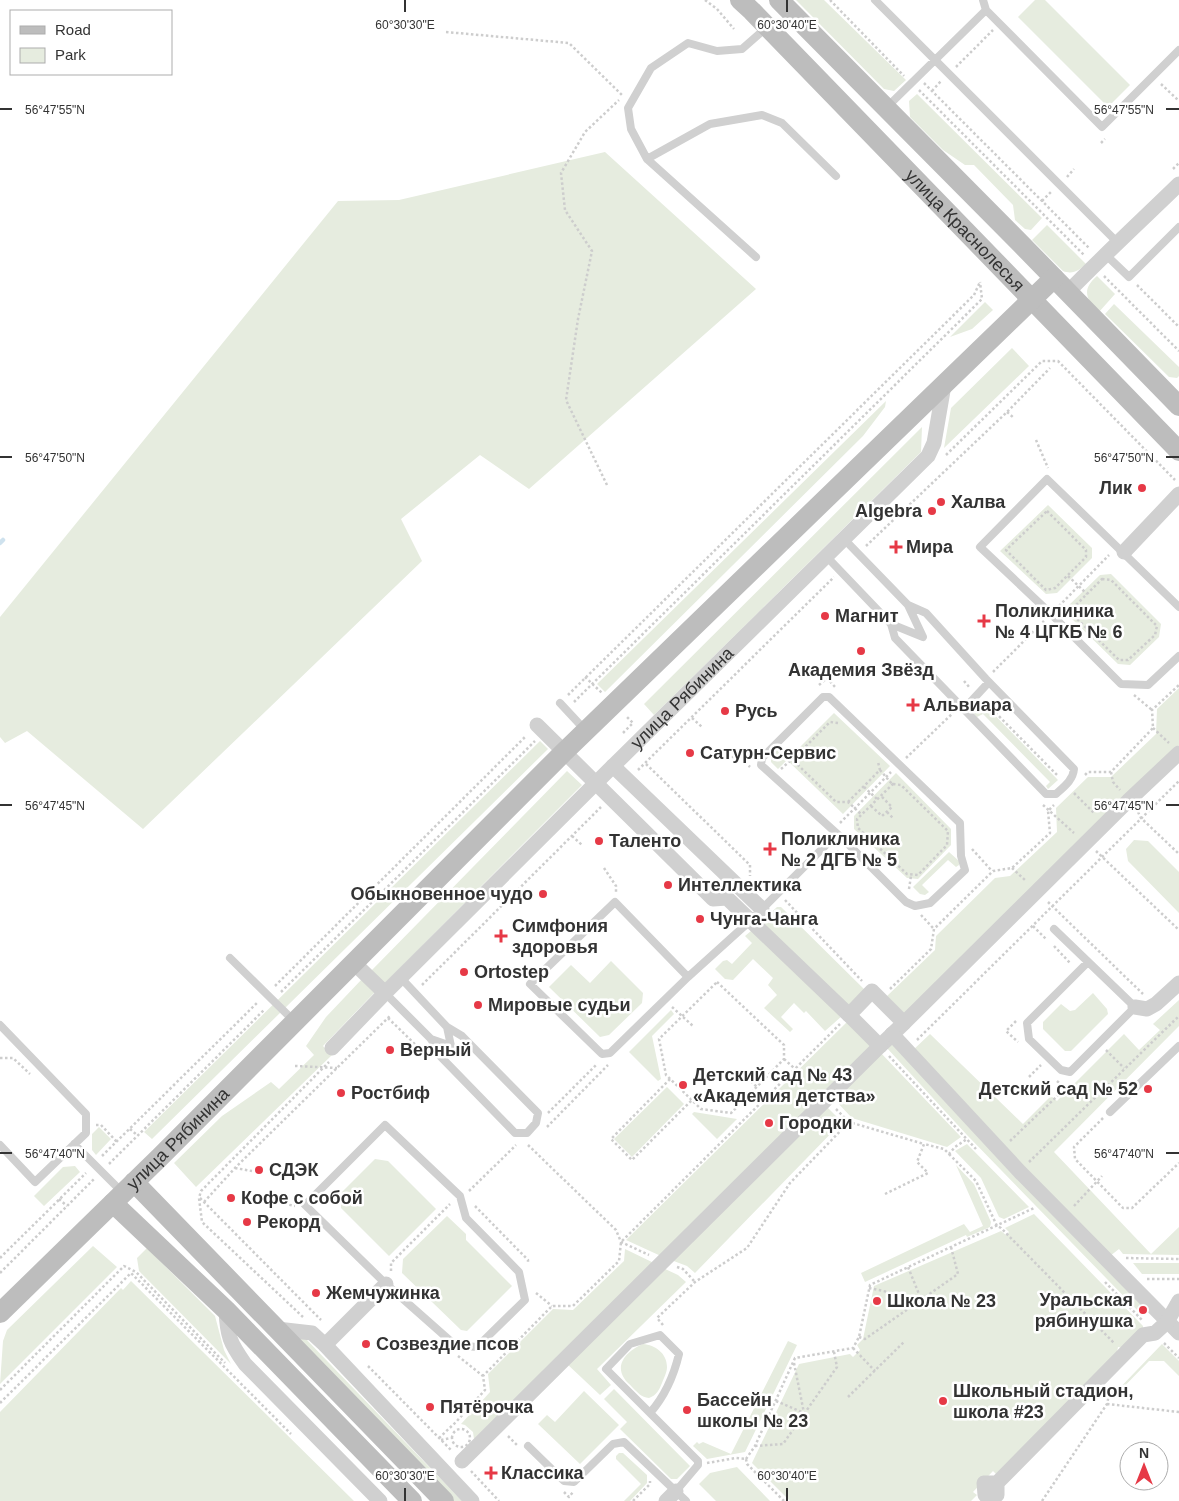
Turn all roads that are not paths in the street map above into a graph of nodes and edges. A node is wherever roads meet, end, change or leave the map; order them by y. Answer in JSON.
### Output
{"nodes":[{"id":1,"x":779,"y":0,"type":"edge"},
{"id":2,"x":875,"y":0,"type":"edge"},
{"id":3,"x":983,"y":0,"type":"edge"},
{"id":4,"x":746,"y":6,"type":"edge"},
{"id":5,"x":986,"y":10,"type":"junction"},
{"id":6,"x":767,"y":27,"type":"junction"},
{"id":7,"x":1179,"y":50,"type":"edge"},
{"id":8,"x":935,"y":60,"type":"junction"},
{"id":9,"x":886,"y":109,"type":"junction"},
{"id":10,"x":647,"y":159,"type":"junction"},
{"id":11,"x":836,"y":176,"type":"dead end"},
{"id":12,"x":1179,"y":184,"type":"edge"},
{"id":13,"x":1179,"y":227,"type":"edge"},
{"id":14,"x":1119,"y":244,"type":"junction"},
{"id":15,"x":756,"y":256,"type":"dead end"},
{"id":16,"x":1099,"y":260,"type":"junction"},
{"id":17,"x":1054,"y":278,"type":"junction"},
{"id":18,"x":1068,"y":292,"type":"junction"},
{"id":19,"x":1032,"y":300,"type":"junction"},
{"id":20,"x":944,"y":385,"type":"junction"},
{"id":21,"x":1170,"y":388,"type":"edge"},
{"id":22,"x":1179,"y":406,"type":"edge"},
{"id":23,"x":1179,"y":451,"type":"edge"},
{"id":24,"x":1179,"y":494,"type":"edge"},
{"id":25,"x":844,"y":538,"type":"junction"},
{"id":26,"x":1124,"y":552,"type":"junction"},
{"id":27,"x":825,"y":555,"type":"junction"},
{"id":28,"x":908,"y":605,"type":"junction"},
{"id":29,"x":1179,"y":607,"type":"edge"},
{"id":30,"x":891,"y":624,"type":"junction"},
{"id":31,"x":1179,"y":656,"type":"edge"},
{"id":32,"x":988,"y":681,"type":"junction"},
{"id":33,"x":560,"y":703,"type":"road end"},
{"id":34,"x":964,"y":709,"type":"junction"},
{"id":35,"x":541,"y":728,"type":"road end"},
{"id":36,"x":586,"y":731,"type":"junction"},
{"id":37,"x":1176,"y":750,"type":"edge"},
{"id":38,"x":564,"y":752,"type":"junction"},
{"id":39,"x":613,"y":766,"type":"junction"},
{"id":40,"x":596,"y":783,"type":"junction"},
{"id":41,"x":837,"y":834,"type":"junction"},
{"id":42,"x":762,"y":909,"type":"junction"},
{"id":43,"x":750,"y":921,"type":"junction"},
{"id":44,"x":1054,"y":929,"type":"dead end"},
{"id":45,"x":230,"y":958,"type":"dead end"},
{"id":46,"x":353,"y":962,"type":"junction"},
{"id":47,"x":1088,"y":962,"type":"junction"},
{"id":48,"x":688,"y":977,"type":"junction"},
{"id":49,"x":400,"y":978,"type":"junction"},
{"id":50,"x":1178,"y":985,"type":"edge"},
{"id":51,"x":385,"y":993,"type":"junction"},
{"id":52,"x":1135,"y":1007,"type":"junction"},
{"id":53,"x":849,"y":1015,"type":"junction"},
{"id":54,"x":294,"y":1021,"type":"junction"},
{"id":55,"x":904,"y":1022,"type":"junction"},
{"id":56,"x":0,"y":1025,"type":"edge"},
{"id":57,"x":447,"y":1027,"type":"junction"},
{"id":58,"x":892,"y":1034,"type":"junction"},
{"id":59,"x":431,"y":1039,"type":"junction"},
{"id":60,"x":880,"y":1046,"type":"junction"},
{"id":61,"x":1179,"y":1046,"type":"edge"},
{"id":62,"x":332,"y":1048,"type":"dead end"},
{"id":63,"x":1110,"y":1112,"type":"road end"},
{"id":64,"x":74,"y":1144,"type":"junction"},
{"id":65,"x":0,"y":1145,"type":"edge"},
{"id":66,"x":124,"y":1193,"type":"junction"},
{"id":67,"x":389,"y":1286,"type":"junction"},
{"id":68,"x":1179,"y":1301,"type":"edge"},
{"id":69,"x":226,"y":1310,"type":"junction"},
{"id":70,"x":0,"y":1313,"type":"edge"},
{"id":71,"x":1167,"y":1322,"type":"junction"},
{"id":72,"x":276,"y":1329,"type":"junction"},
{"id":73,"x":1179,"y":1333,"type":"edge"},
{"id":74,"x":325,"y":1345,"type":"junction"},
{"id":75,"x":650,"y":1413,"type":"junction"},
{"id":76,"x":528,"y":1446,"type":"dead end"},
{"id":77,"x":462,"y":1461,"type":"dead end"},
{"id":78,"x":676,"y":1498,"type":"edge"},
{"id":79,"x":982,"y":1498,"type":"edge"},
{"id":80,"x":380,"y":1501,"type":"edge"},
{"id":81,"x":412,"y":1501,"type":"edge"},
{"id":82,"x":444,"y":1501,"type":"edge"},
{"id":83,"x":472,"y":1501,"type":"edge"}],
"edges":[{"from":1,"to":9,"type":"street","name":"улица Краснолесья"},
{"from":2,"to":8,"type":"lane"},
{"from":3,"to":5,"type":"lane"},
{"from":4,"to":6,"type":"street","name":"улица Краснолесья"},
{"from":5,"to":7,"type":"lane"},
{"from":5,"to":8,"type":"lane"},
{"from":6,"to":10,"type":"lane"},
{"from":6,"to":19,"type":"street","name":"улица Краснолесья"},
{"from":8,"to":9,"type":"lane"},
{"from":8,"to":14,"type":"lane"},
{"from":9,"to":17,"type":"street","name":"улица Краснолесья"},
{"from":10,"to":11,"type":"lane"},
{"from":10,"to":15,"type":"lane"},
{"from":12,"to":14,"type":"street"},
{"from":13,"to":16,"type":"lane"},
{"from":14,"to":16,"type":"street"},
{"from":16,"to":18,"type":"street"},
{"from":17,"to":18,"type":"street","name":"улица Краснолесья"},
{"from":17,"to":19,"type":"street","name":"улица Рябинина"},
{"from":18,"to":21,"type":"street","name":"улица Краснолесья"},
{"from":19,"to":20,"type":"street","name":"улица Рябинина"},
{"from":19,"to":23,"type":"street","name":"улица Краснолесья"},
{"from":20,"to":25,"type":"street","name":"улица Рябинина"},
{"from":20,"to":36,"type":"street","name":"улица Рябинина"},
{"from":21,"to":22,"type":"street","name":"улица Краснолесья"},
{"from":24,"to":26,"type":"street"},
{"from":25,"to":27,"type":"street","name":"улица Рябинина"},
{"from":25,"to":28,"type":"lane"},
{"from":26,"to":29,"type":"lane"},
{"from":26,"to":31,"type":"lane"},
{"from":27,"to":30,"type":"lane"},
{"from":27,"to":39,"type":"street","name":"улица Рябинина"},
{"from":28,"to":30,"type":"lane"},
{"from":28,"to":32,"type":"lane"},
{"from":30,"to":34,"type":"lane"},
{"from":32,"to":34,"type":"lane"},
{"from":32,"to":34,"type":"lane"},
{"from":33,"to":36,"type":"lane"},
{"from":35,"to":38,"type":"street"},
{"from":36,"to":38,"type":"street","name":"улица Рябинина"},
{"from":37,"to":55,"type":"street"},
{"from":38,"to":40,"type":"street"},
{"from":38,"to":46,"type":"street","name":"улица Рябинина"},
{"from":39,"to":40,"type":"street","name":"улица Рябинина"},
{"from":39,"to":42,"type":"street"},
{"from":40,"to":43,"type":"street"},
{"from":40,"to":49,"type":"street","name":"улица Рябинина"},
{"from":41,"to":41,"type":"lane"},
{"from":41,"to":42,"type":"lane"},
{"from":42,"to":43,"type":"lane"},
{"from":43,"to":48,"type":"lane"},
{"from":43,"to":53,"type":"street"},
{"from":44,"to":47,"type":"lane"},
{"from":45,"to":54,"type":"lane"},
{"from":46,"to":51,"type":"street"},
{"from":46,"to":54,"type":"street","name":"улица Рябинина"},
{"from":47,"to":52,"type":"lane"},
{"from":47,"to":52,"type":"lane"},
{"from":48,"to":48,"type":"lane"},
{"from":49,"to":51,"type":"street","name":"улица Рябинина"},
{"from":49,"to":57,"type":"lane"},
{"from":50,"to":52,"type":"street"},
{"from":51,"to":59,"type":"lane"},
{"from":51,"to":62,"type":"street","name":"улица Рябинина"},
{"from":53,"to":55,"type":"street"},
{"from":53,"to":60,"type":"street"},
{"from":54,"to":66,"type":"street","name":"улица Рябинина"},
{"from":55,"to":58,"type":"street"},
{"from":56,"to":64,"type":"lane"},
{"from":57,"to":59,"type":"lane"},
{"from":57,"to":59,"type":"lane"},
{"from":58,"to":60,"type":"street"},
{"from":58,"to":71,"type":"street"},
{"from":60,"to":77,"type":"street"},
{"from":61,"to":63,"type":"lane"},
{"from":64,"to":65,"type":"lane"},
{"from":64,"to":66,"type":"lane"},
{"from":66,"to":69,"type":"street"},
{"from":66,"to":70,"type":"street","name":"улица Рябинина"},
{"from":66,"to":72,"type":"street"},
{"from":67,"to":67,"type":"lane"},
{"from":67,"to":74,"type":"street"},
{"from":68,"to":71,"type":"street"},
{"from":69,"to":80,"type":"street"},
{"from":69,"to":81,"type":"street"},
{"from":71,"to":73,"type":"street"},
{"from":71,"to":79,"type":"street"},
{"from":72,"to":74,"type":"street"},
{"from":72,"to":82,"type":"street"},
{"from":74,"to":83,"type":"street"},
{"from":75,"to":75,"type":"lane"},
{"from":75,"to":78,"type":"lane"},
{"from":76,"to":78,"type":"lane"}]}
